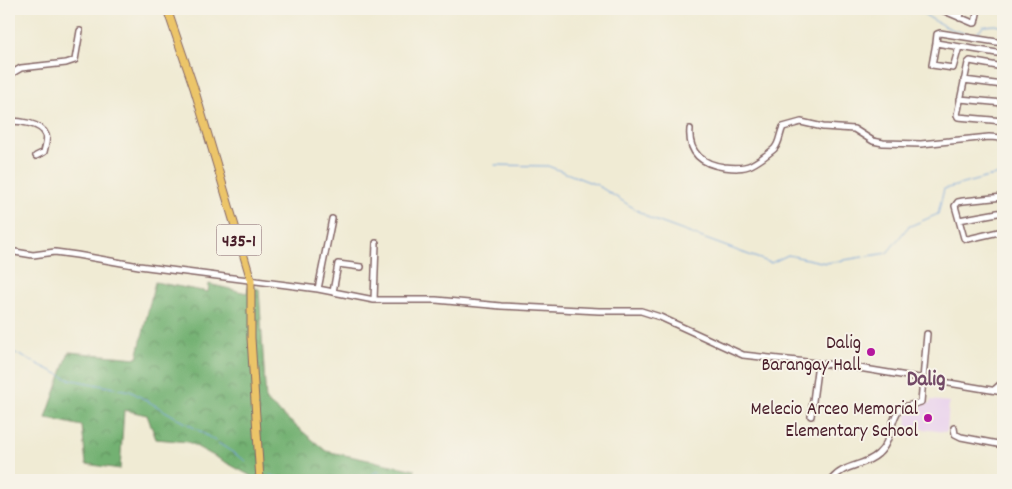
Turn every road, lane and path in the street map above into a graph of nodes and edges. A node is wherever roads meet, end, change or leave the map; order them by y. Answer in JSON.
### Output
{"nodes":[{"id":1,"x":167,"y":9,"type":"edge"},
{"id":2,"x":940,"y":9,"type":"edge"},
{"id":3,"x":962,"y":9,"type":"edge"},
{"id":4,"x":978,"y":9,"type":"edge"},
{"id":5,"x":948,"y":11,"type":"edge"},
{"id":6,"x":960,"y":18,"type":"junction"},
{"id":7,"x":80,"y":31,"type":"dead end"},
{"id":8,"x":936,"y":43,"type":"junction"},
{"id":9,"x":1003,"y":43,"type":"edge"},
{"id":10,"x":959,"y":47,"type":"junction"},
{"id":11,"x":1003,"y":54,"type":"edge"},
{"id":12,"x":1003,"y":67,"type":"edge"},
{"id":13,"x":9,"y":75,"type":"edge"},
{"id":14,"x":964,"y":80,"type":"junction"},
{"id":15,"x":1003,"y":85,"type":"edge"},
{"id":16,"x":960,"y":99,"type":"junction"},
{"id":17,"x":1003,"y":103,"type":"edge"},
{"id":18,"x":9,"y":121,"type":"edge"},
{"id":19,"x":1003,"y":121,"type":"edge"},
{"id":20,"x":690,"y":129,"type":"dead end"},
{"id":21,"x":1003,"y":138,"type":"edge"},
{"id":22,"x":36,"y":156,"type":"dead end"},
{"id":23,"x":1003,"y":197,"type":"edge"},
{"id":24,"x":1003,"y":212,"type":"edge"},
{"id":25,"x":332,"y":219,"type":"dead end"},
{"id":26,"x":959,"y":220,"type":"junction"},
{"id":27,"x":1003,"y":231,"type":"edge"},
{"id":28,"x":376,"y":242,"type":"dead end"},
{"id":29,"x":9,"y":251,"type":"edge"},
{"id":30,"x":361,"y":267,"type":"dead end"},
{"id":31,"x":251,"y":280,"type":"junction"},
{"id":32,"x":318,"y":289,"type":"junction"},
{"id":33,"x":333,"y":292,"type":"junction"},
{"id":34,"x":374,"y":300,"type":"junction"},
{"id":35,"x":927,"y":334,"type":"dead end"},
{"id":36,"x":818,"y":363,"type":"junction"},
{"id":37,"x":924,"y":379,"type":"junction"},
{"id":38,"x":1003,"y":382,"type":"edge"},
{"id":39,"x":994,"y":390,"type":"junction"},
{"id":40,"x":1003,"y":392,"type":"edge"},
{"id":41,"x":811,"y":416,"type":"dead end"},
{"id":42,"x":954,"y":428,"type":"dead end"},
{"id":43,"x":1003,"y":445,"type":"edge"},
{"id":44,"x":260,"y":480,"type":"edge"},
{"id":45,"x":830,"y":480,"type":"edge"}],
"edges":[{"from":1,"to":31,"type":"main road","number":"435-1"},
{"from":2,"to":5,"type":"street"},
{"from":3,"to":6,"type":"street"},
{"from":4,"to":6,"type":"street"},
{"from":5,"to":6,"type":"street"},
{"from":7,"to":13,"type":"street"},
{"from":8,"to":9,"type":"street"},
{"from":8,"to":10,"type":"street"},
{"from":8,"to":10,"type":"street"},
{"from":10,"to":11,"type":"street"},
{"from":12,"to":14,"type":"street"},
{"from":14,"to":15,"type":"street"},
{"from":14,"to":16,"type":"street"},
{"from":16,"to":17,"type":"street"},
{"from":16,"to":19,"type":"street"},
{"from":18,"to":22,"type":"street"},
{"from":20,"to":21,"type":"street"},
{"from":23,"to":26,"type":"street"},
{"from":24,"to":26,"type":"street"},
{"from":25,"to":32,"type":"street"},
{"from":26,"to":27,"type":"street"},
{"from":28,"to":34,"type":"street"},
{"from":29,"to":31,"type":"street"},
{"from":30,"to":33,"type":"street"},
{"from":31,"to":32,"type":"street"},
{"from":31,"to":44,"type":"main road","number":"435-1"},
{"from":32,"to":33,"type":"street"},
{"from":33,"to":34,"type":"street"},
{"from":34,"to":36,"type":"street"},
{"from":35,"to":37,"type":"street"},
{"from":36,"to":37,"type":"street"},
{"from":36,"to":41,"type":"street"},
{"from":37,"to":39,"type":"street"},
{"from":37,"to":45,"type":"street"},
{"from":38,"to":39,"type":"street"},
{"from":39,"to":40,"type":"street"},
{"from":42,"to":43,"type":"street"}]}
